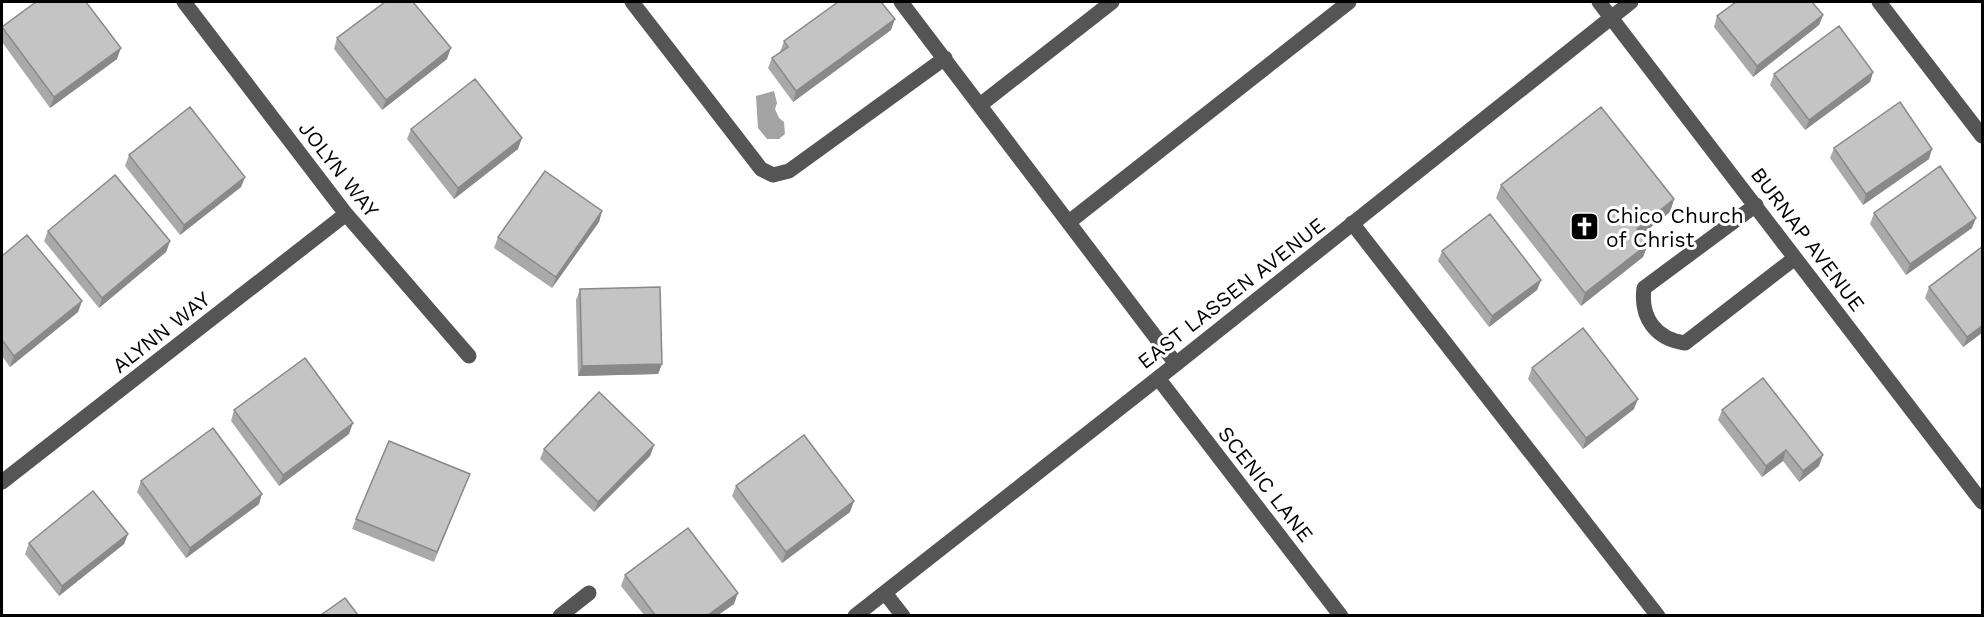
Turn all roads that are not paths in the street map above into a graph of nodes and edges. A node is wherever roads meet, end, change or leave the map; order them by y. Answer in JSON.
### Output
{"nodes":[{"id":1,"x":184,"y":2,"type":"edge"},
{"id":2,"x":632,"y":2,"type":"edge"},
{"id":3,"x":901,"y":2,"type":"edge"},
{"id":4,"x":1112,"y":2,"type":"edge"},
{"id":5,"x":1349,"y":2,"type":"edge"},
{"id":6,"x":1599,"y":2,"type":"edge"},
{"id":7,"x":1631,"y":2,"type":"edge"},
{"id":8,"x":1880,"y":2,"type":"edge"},
{"id":9,"x":1611,"y":16,"type":"junction"},
{"id":10,"x":945,"y":58,"type":"junction"},
{"id":11,"x":980,"y":105,"type":"junction"},
{"id":12,"x":1983,"y":136,"type":"edge"},
{"id":13,"x":1756,"y":205,"type":"junction"},
{"id":14,"x":346,"y":214,"type":"junction"},
{"id":15,"x":1069,"y":222,"type":"junction"},
{"id":16,"x":1352,"y":223,"type":"junction"},
{"id":17,"x":1795,"y":258,"type":"junction"},
{"id":18,"x":469,"y":356,"type":"dead end"},
{"id":19,"x":1176,"y":364,"type":"junction"},
{"id":20,"x":1158,"y":378,"type":"junction"},
{"id":21,"x":2,"y":483,"type":"edge"},
{"id":22,"x":1983,"y":502,"type":"edge"},
{"id":23,"x":588,"y":593,"type":"dead end"},
{"id":24,"x":885,"y":593,"type":"junction"},
{"id":25,"x":560,"y":615,"type":"edge"},
{"id":26,"x":855,"y":615,"type":"edge"},
{"id":27,"x":903,"y":615,"type":"edge"},
{"id":28,"x":1341,"y":615,"type":"edge"},
{"id":29,"x":1658,"y":615,"type":"edge"}],
"edges":[{"from":1,"to":14,"type":"street","name":"JOLYN WAY"},
{"from":2,"to":10,"type":"street"},
{"from":3,"to":10,"type":"street"},
{"from":4,"to":11,"type":"street"},
{"from":5,"to":15,"type":"street"},
{"from":6,"to":9,"type":"street","name":"BURNAP AVENUE"},
{"from":7,"to":9,"type":"street","name":"EAST LASSEN AVENUE"},
{"from":8,"to":12,"type":"street"},
{"from":9,"to":13,"type":"street","name":"BURNAP AVENUE"},
{"from":9,"to":16,"type":"street","name":"EAST LASSEN AVENUE"},
{"from":10,"to":11,"type":"street"},
{"from":11,"to":15,"type":"street"},
{"from":13,"to":17,"type":"street","name":"BURNAP AVENUE"},
{"from":13,"to":17,"type":"street"},
{"from":14,"to":18,"type":"street","name":"JOLYN WAY"},
{"from":14,"to":21,"type":"street","name":"ALYNN WAY"},
{"from":15,"to":19,"type":"street"},
{"from":16,"to":19,"type":"street","name":"EAST LASSEN AVENUE"},
{"from":16,"to":29,"type":"street"},
{"from":17,"to":22,"type":"street","name":"BURNAP AVENUE"},
{"from":19,"to":20,"type":"street","name":"EAST LASSEN AVENUE"},
{"from":20,"to":24,"type":"street","name":"EAST LASSEN AVENUE"},
{"from":20,"to":28,"type":"street","name":"SCENIC LANE"},
{"from":23,"to":25,"type":"street"},
{"from":24,"to":26,"type":"street","name":"EAST LASSEN AVENUE"},
{"from":24,"to":27,"type":"street"}]}
